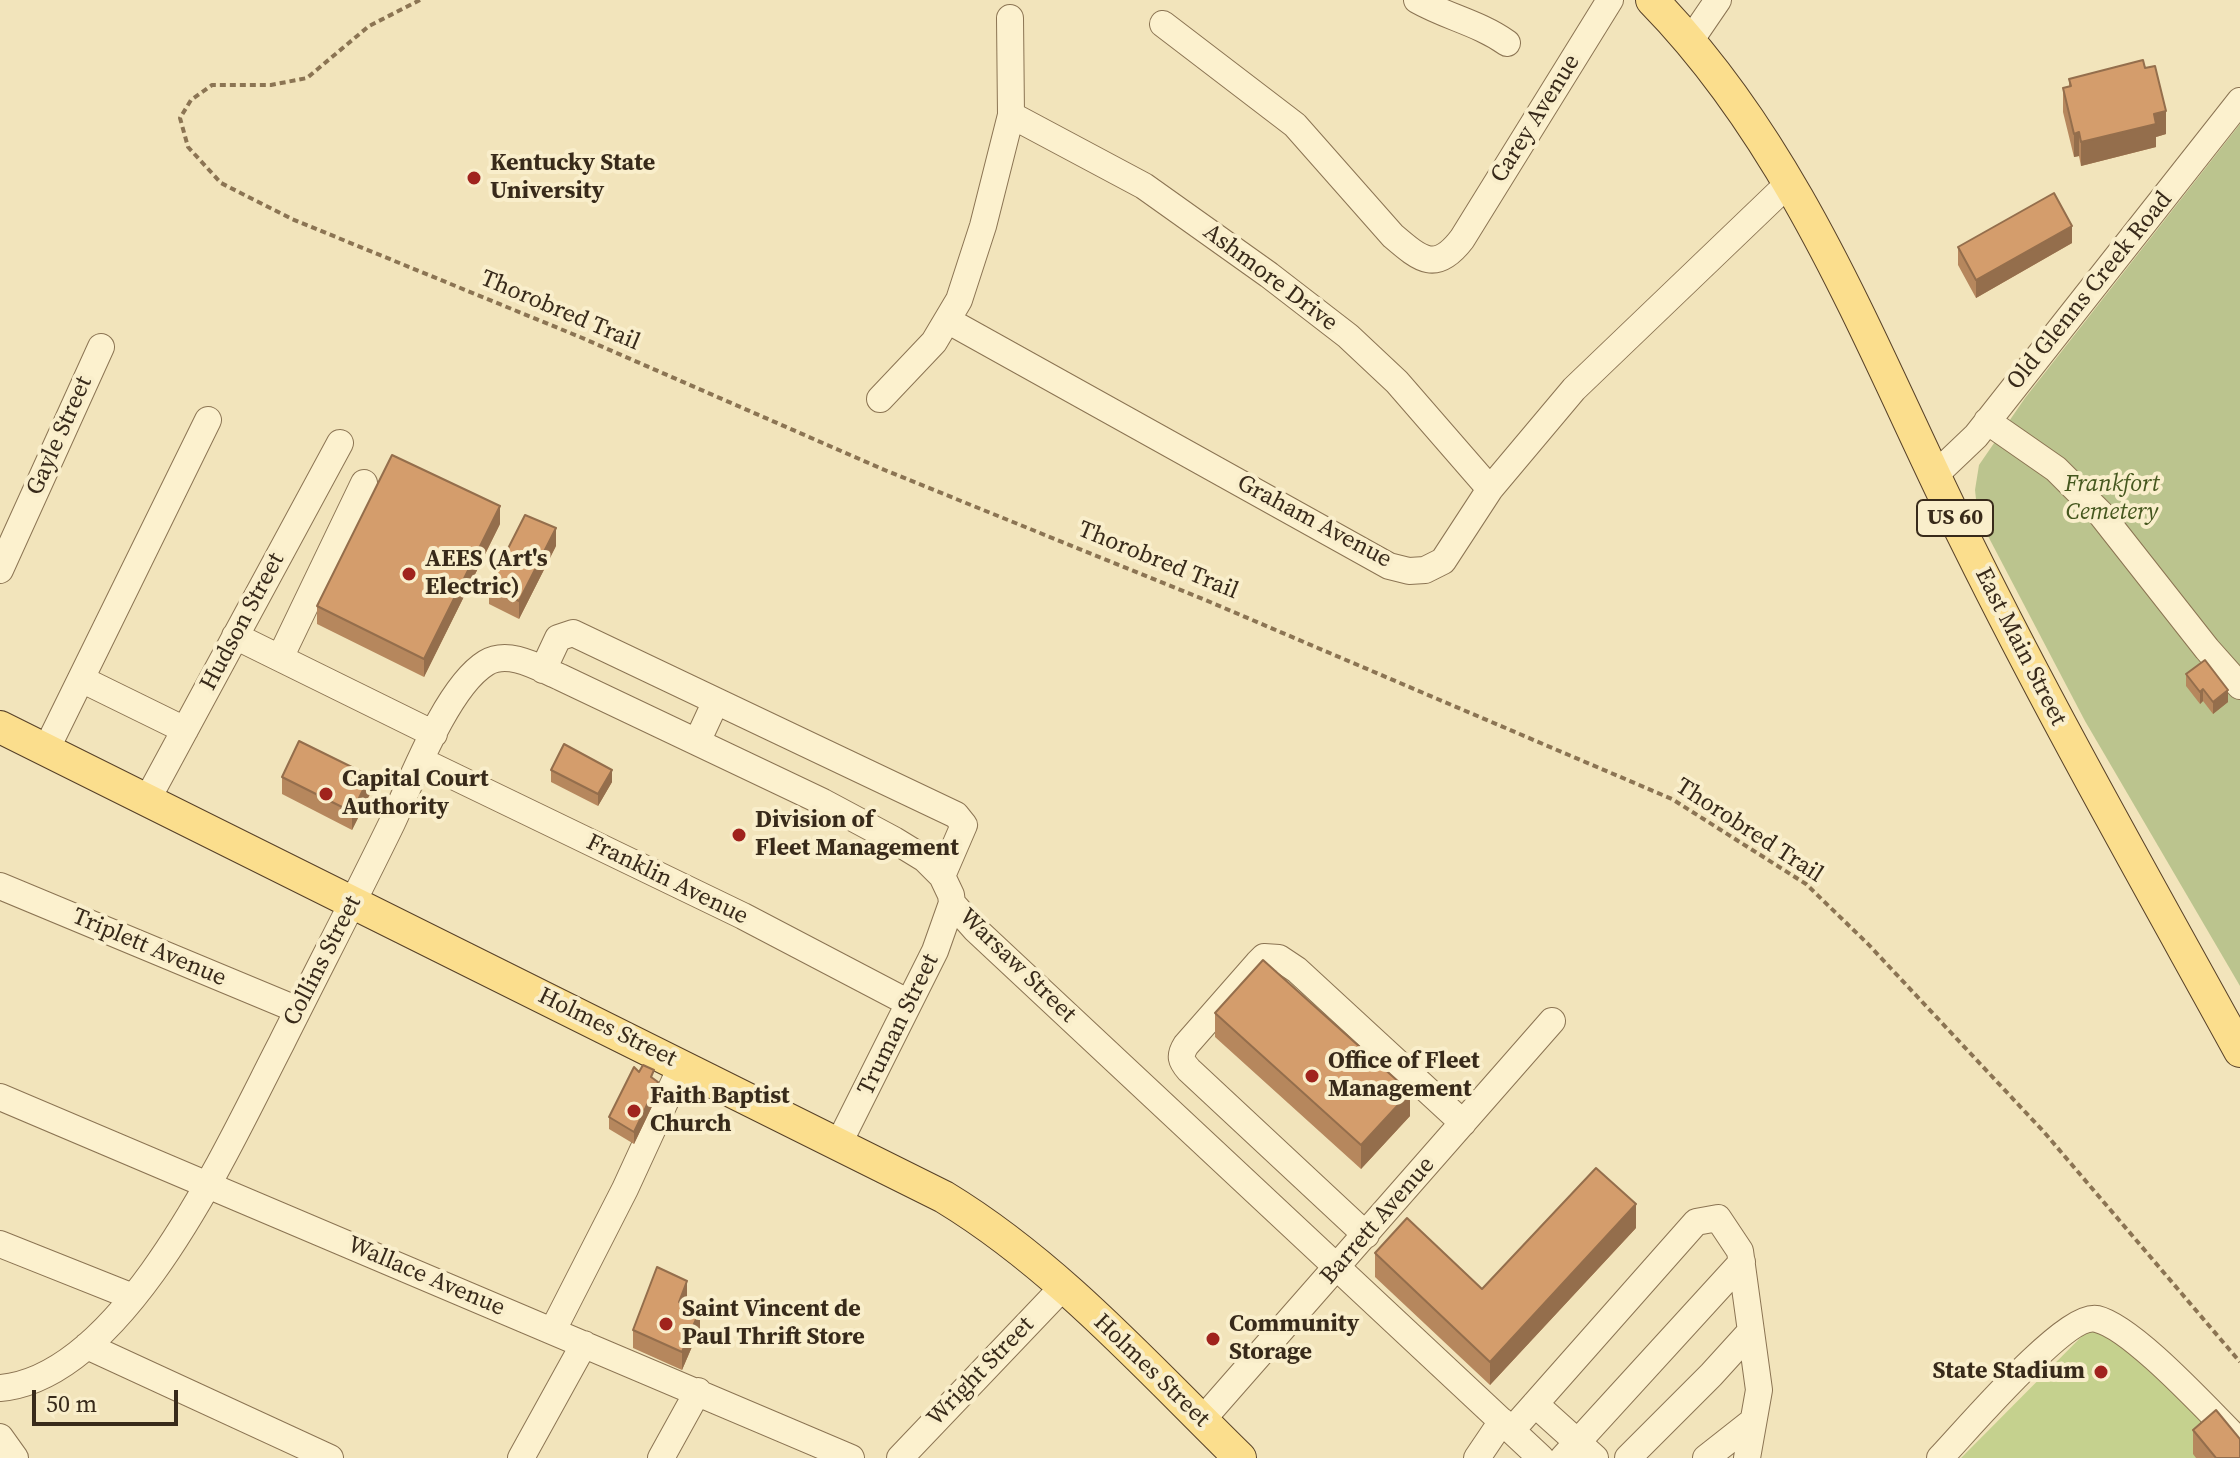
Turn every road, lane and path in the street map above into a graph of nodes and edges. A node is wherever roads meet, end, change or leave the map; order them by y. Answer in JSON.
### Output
{"nodes":[{"id":1,"x":420,"y":0,"type":"edge"},
{"id":2,"x":1417,"y":0,"type":"edge"},
{"id":3,"x":1610,"y":0,"type":"edge"},
{"id":4,"x":1652,"y":0,"type":"edge"},
{"id":5,"x":1718,"y":0,"type":"edge"},
{"id":6,"x":1010,"y":18,"type":"dead end"},
{"id":7,"x":1163,"y":24,"type":"dead end"},
{"id":8,"x":1690,"y":41,"type":"junction"},
{"id":9,"x":1507,"y":43,"type":"dead end"},
{"id":10,"x":2240,"y":101,"type":"edge"},
{"id":11,"x":1011,"y":115,"type":"junction"},
{"id":12,"x":1790,"y":182,"type":"junction"},
{"id":13,"x":947,"y":320,"type":"junction"},
{"id":14,"x":101,"y":347,"type":"dead end"},
{"id":15,"x":880,"y":399,"type":"dead end"},
{"id":16,"x":208,"y":420,"type":"dead end"},
{"id":17,"x":1987,"y":421,"type":"junction"},
{"id":18,"x":340,"y":443,"type":"dead end"},
{"id":19,"x":1934,"y":476,"type":"junction"},
{"id":20,"x":364,"y":483,"type":"dead end"},
{"id":21,"x":1490,"y":489,"type":"junction"},
{"id":22,"x":0,"y":570,"type":"edge"},
{"id":23,"x":235,"y":636,"type":"junction"},
{"id":24,"x":280,"y":658,"type":"junction"},
{"id":25,"x":543,"y":670,"type":"junction"},
{"id":26,"x":81,"y":679,"type":"junction"},
{"id":27,"x":2240,"y":686,"type":"edge"},
{"id":28,"x":716,"y":701,"type":"junction"},
{"id":29,"x":0,"y":727,"type":"edge"},
{"id":30,"x":185,"y":730,"type":"junction"},
{"id":31,"x":434,"y":734,"type":"junction"},
{"id":32,"x":697,"y":742,"type":"junction"},
{"id":33,"x":46,"y":750,"type":"junction"},
{"id":34,"x":422,"y":761,"type":"junction"},
{"id":35,"x":147,"y":800,"type":"junction"},
{"id":36,"x":942,"y":876,"type":"junction"},
{"id":37,"x":0,"y":886,"type":"edge"},
{"id":38,"x":354,"y":903,"type":"junction"},
{"id":39,"x":952,"y":903,"type":"junction"},
{"id":40,"x":909,"y":1003,"type":"junction"},
{"id":41,"x":298,"y":1010,"type":"junction"},
{"id":42,"x":1552,"y":1021,"type":"dead end"},
{"id":43,"x":2240,"y":1051,"type":"edge"},
{"id":44,"x":682,"y":1065,"type":"junction"},
{"id":45,"x":0,"y":1097,"type":"edge"},
{"id":46,"x":1463,"y":1123,"type":"junction"},
{"id":47,"x":839,"y":1143,"type":"junction"},
{"id":48,"x":208,"y":1186,"type":"junction"},
{"id":49,"x":1366,"y":1235,"type":"junction"},
{"id":50,"x":0,"y":1244,"type":"edge"},
{"id":51,"x":1742,"y":1262,"type":"junction"},
{"id":52,"x":1339,"y":1266,"type":"junction"},
{"id":53,"x":1063,"y":1287,"type":"junction"},
{"id":54,"x":133,"y":1297,"type":"junction"},
{"id":55,"x":553,"y":1330,"type":"junction"},
{"id":56,"x":1751,"y":1331,"type":"junction"},
{"id":57,"x":584,"y":1344,"type":"junction"},
{"id":58,"x":87,"y":1346,"type":"junction"},
{"id":59,"x":2240,"y":1362,"type":"edge"},
{"id":60,"x":0,"y":1388,"type":"edge"},
{"id":61,"x":698,"y":1391,"type":"junction"},
{"id":62,"x":1535,"y":1404,"type":"junction"},
{"id":63,"x":1202,"y":1420,"type":"junction"},
{"id":64,"x":1753,"y":1421,"type":"junction"},
{"id":65,"x":1507,"y":1426,"type":"junction"},
{"id":66,"x":0,"y":1437,"type":"edge"},
{"id":67,"x":2240,"y":1442,"type":"edge"},
{"id":68,"x":1578,"y":1453,"type":"edge"},
{"id":69,"x":15,"y":1458,"type":"edge"},
{"id":70,"x":330,"y":1458,"type":"edge"},
{"id":71,"x":521,"y":1458,"type":"edge"},
{"id":72,"x":661,"y":1458,"type":"edge"},
{"id":73,"x":851,"y":1458,"type":"edge"},
{"id":74,"x":900,"y":1458,"type":"edge"},
{"id":75,"x":1240,"y":1458,"type":"edge"},
{"id":76,"x":1477,"y":1458,"type":"edge"},
{"id":77,"x":1541,"y":1458,"type":"edge"},
{"id":78,"x":1628,"y":1458,"type":"edge"},
{"id":79,"x":1706,"y":1458,"type":"edge"},
{"id":80,"x":1747,"y":1458,"type":"edge"},
{"id":81,"x":1940,"y":1458,"type":"edge"}],
"edges":[{"from":1,"to":59,"type":"path","name":"Thorobred Trail"},
{"from":2,"to":9,"type":"street"},
{"from":3,"to":7,"type":"street","name":"Carey Avenue"},
{"from":4,"to":8,"type":"main road","name":"East Main Street","number":"US 60"},
{"from":5,"to":8,"type":"street"},
{"from":6,"to":11,"type":"street"},
{"from":8,"to":12,"type":"main road","name":"East Main Street","number":"US 60"},
{"from":10,"to":17,"type":"street","name":"Old Glenns Creek Road"},
{"from":11,"to":13,"type":"street"},
{"from":11,"to":21,"type":"street","name":"Ashmore Drive"},
{"from":12,"to":19,"type":"main road","name":"East Main Street","number":"US 60"},
{"from":12,"to":21,"type":"street","name":"Graham Avenue"},
{"from":13,"to":15,"type":"street"},
{"from":13,"to":21,"type":"street","name":"Graham Avenue"},
{"from":14,"to":22,"type":"street","name":"Gayle Street"},
{"from":16,"to":26,"type":"street"},
{"from":17,"to":19,"type":"street","name":"Old Glenns Creek Road"},
{"from":17,"to":27,"type":"street"},
{"from":18,"to":23,"type":"street","name":"Hudson Street"},
{"from":19,"to":43,"type":"main road","name":"East Main Street","number":"US 60"},
{"from":20,"to":24,"type":"street"},
{"from":23,"to":24,"type":"street"},
{"from":23,"to":30,"type":"street","name":"Hudson Street"},
{"from":24,"to":31,"type":"street"},
{"from":25,"to":28,"type":"street"},
{"from":25,"to":31,"type":"street"},
{"from":25,"to":32,"type":"street"},
{"from":26,"to":30,"type":"street"},
{"from":26,"to":33,"type":"street"},
{"from":28,"to":32,"type":"street"},
{"from":28,"to":36,"type":"street"},
{"from":29,"to":33,"type":"main road","name":"Holmes Street"},
{"from":30,"to":35,"type":"street","name":"Hudson Street"},
{"from":31,"to":34,"type":"street","name":"Collins Street"},
{"from":32,"to":36,"type":"street"},
{"from":33,"to":35,"type":"main road","name":"Holmes Street"},
{"from":34,"to":38,"type":"street","name":"Collins Street"},
{"from":34,"to":40,"type":"street","name":"Franklin Avenue"},
{"from":35,"to":38,"type":"main road","name":"Holmes Street"},
{"from":36,"to":39,"type":"street","name":"Warsaw Street"},
{"from":37,"to":41,"type":"street","name":"Triplett Avenue"},
{"from":38,"to":41,"type":"street","name":"Collins Street"},
{"from":38,"to":44,"type":"main road","name":"Holmes Street"},
{"from":39,"to":40,"type":"street","name":"Truman Street"},
{"from":39,"to":52,"type":"street","name":"Warsaw Street"},
{"from":40,"to":47,"type":"street","name":"Truman Street"},
{"from":41,"to":48,"type":"street","name":"Collins Street"},
{"from":42,"to":46,"type":"street","name":"Barrett Avenue"},
{"from":44,"to":47,"type":"main road","name":"Holmes Street"},
{"from":44,"to":55,"type":"street"},
{"from":45,"to":48,"type":"street","name":"Wallace Avenue"},
{"from":46,"to":49,"type":"street","name":"Barrett Avenue"},
{"from":46,"to":49,"type":"street"},
{"from":47,"to":53,"type":"main road","name":"Holmes Street"},
{"from":48,"to":54,"type":"street","name":"Collins Street"},
{"from":48,"to":55,"type":"street","name":"Wallace Avenue"},
{"from":49,"to":52,"type":"street","name":"Barrett Avenue"},
{"from":50,"to":54,"type":"street"},
{"from":51,"to":56,"type":"street"},
{"from":51,"to":62,"type":"street"},
{"from":51,"to":68,"type":"street"},
{"from":52,"to":63,"type":"street","name":"Barrett Avenue"},
{"from":52,"to":65,"type":"street","name":"Warsaw Street"},
{"from":53,"to":63,"type":"main road","name":"Holmes Street"},
{"from":53,"to":74,"type":"street","name":"Wright Street"},
{"from":54,"to":58,"type":"street","name":"Collins Street"},
{"from":55,"to":57,"type":"street","name":"Wallace Avenue"},
{"from":56,"to":64,"type":"street"},
{"from":56,"to":78,"type":"street"},
{"from":57,"to":61,"type":"street","name":"Wallace Avenue"},
{"from":57,"to":71,"type":"street"},
{"from":58,"to":60,"type":"street","name":"Collins Street"},
{"from":58,"to":70,"type":"street"},
{"from":61,"to":72,"type":"street"},
{"from":61,"to":73,"type":"street","name":"Wallace Avenue"},
{"from":62,"to":65,"type":"street"},
{"from":62,"to":68,"type":"street"},
{"from":63,"to":75,"type":"main road","name":"Holmes Street"},
{"from":64,"to":79,"type":"street"},
{"from":64,"to":80,"type":"street"},
{"from":65,"to":76,"type":"street"},
{"from":65,"to":77,"type":"street","name":"Warsaw Street"},
{"from":66,"to":69,"type":"street"},
{"from":67,"to":81,"type":"street"}]}
